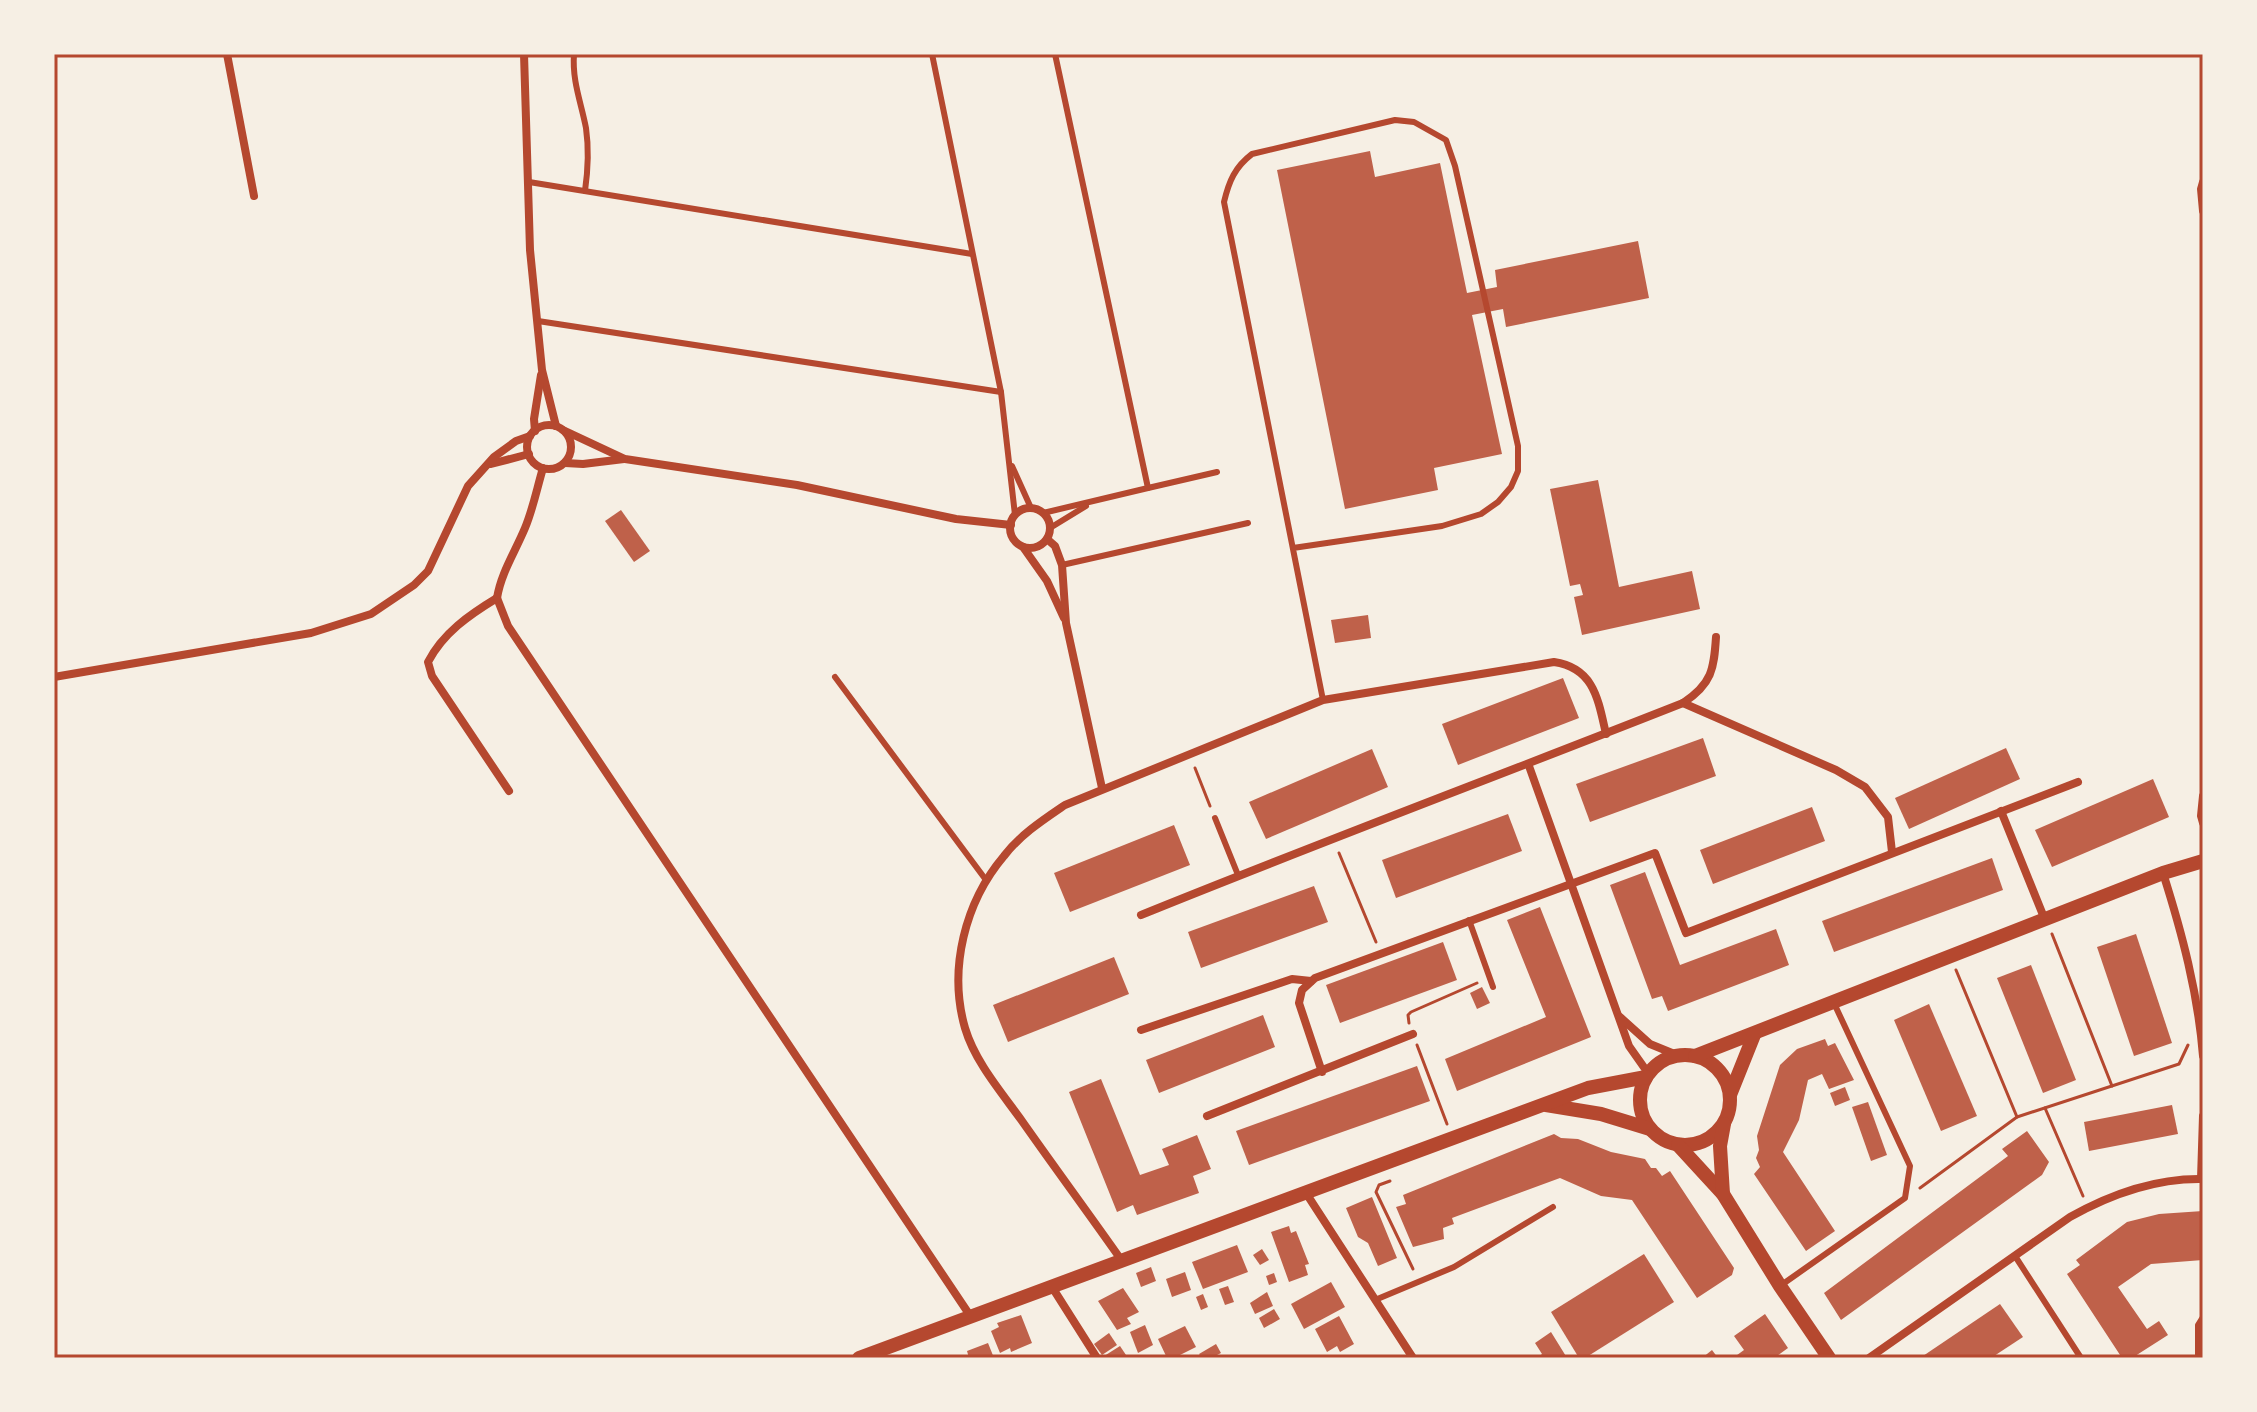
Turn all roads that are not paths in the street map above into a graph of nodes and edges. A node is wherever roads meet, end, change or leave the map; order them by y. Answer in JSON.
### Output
{"nodes":[{"id":1,"x":227,"y":54,"type":"edge"},
{"id":2,"x":524,"y":54,"type":"edge"},
{"id":3,"x":574,"y":54,"type":"edge"},
{"id":4,"x":932,"y":54,"type":"edge"},
{"id":5,"x":1055,"y":54,"type":"edge"},
{"id":6,"x":529,"y":182,"type":"junction"},
{"id":7,"x":2203,"y":182,"type":"edge"},
{"id":8,"x":585,"y":191,"type":"junction"},
{"id":9,"x":254,"y":196,"type":"dead end"},
{"id":10,"x":2203,"y":211,"type":"edge"},
{"id":11,"x":972,"y":254,"type":"junction"},
{"id":12,"x":538,"y":321,"type":"junction"},
{"id":13,"x":542,"y":370,"type":"junction"},
{"id":14,"x":1001,"y":392,"type":"junction"},
{"id":15,"x":559,"y":428,"type":"junction"},
{"id":16,"x":533,"y":433,"type":"junction"},
{"id":17,"x":529,"y":454,"type":"junction"},
{"id":18,"x":625,"y":459,"type":"junction"},
{"id":19,"x":565,"y":463,"type":"junction"},
{"id":20,"x":1011,"y":463,"type":"junction"},
{"id":21,"x":490,"y":464,"type":"junction"},
{"id":22,"x":543,"y":468,"type":"junction"},
{"id":23,"x":1217,"y":472,"type":"dead end"},
{"id":24,"x":1148,"y":488,"type":"junction"},
{"id":25,"x":1089,"y":504,"type":"junction"},
{"id":26,"x":1031,"y":508,"type":"junction"},
{"id":27,"x":1043,"y":513,"type":"junction"},
{"id":28,"x":1015,"y":515,"type":"junction"},
{"id":29,"x":1248,"y":523,"type":"dead end"},
{"id":30,"x":1011,"y":525,"type":"junction"},
{"id":31,"x":1050,"y":528,"type":"junction"},
{"id":32,"x":1047,"y":539,"type":"junction"},
{"id":33,"x":1023,"y":546,"type":"junction"},
{"id":34,"x":1293,"y":548,"type":"junction"},
{"id":35,"x":1062,"y":565,"type":"junction"},
{"id":36,"x":497,"y":598,"type":"junction"},
{"id":37,"x":1066,"y":623,"type":"junction"},
{"id":38,"x":1716,"y":637,"type":"dead end"},
{"id":39,"x":54,"y":677,"type":"edge"},
{"id":40,"x":835,"y":677,"type":"dead end"},
{"id":41,"x":1323,"y":700,"type":"junction"},
{"id":42,"x":1683,"y":703,"type":"junction"},
{"id":43,"x":1606,"y":734,"type":"junction"},
{"id":44,"x":1529,"y":766,"type":"junction"},
{"id":45,"x":2078,"y":782,"type":"dead end"},
{"id":46,"x":1102,"y":788,"type":"junction"},
{"id":47,"x":509,"y":791,"type":"dead end"},
{"id":48,"x":2203,"y":796,"type":"edge"},
{"id":49,"x":2001,"y":811,"type":"junction"},
{"id":50,"x":1215,"y":818,"type":"road end"},
{"id":51,"x":2203,"y":823,"type":"edge"},
{"id":52,"x":1892,"y":852,"type":"junction"},
{"id":53,"x":2203,"y":861,"type":"edge"},
{"id":54,"x":2163,"y":873,"type":"junction"},
{"id":55,"x":1238,"y":875,"type":"junction"},
{"id":56,"x":986,"y":880,"type":"junction"},
{"id":57,"x":1570,"y":883,"type":"junction"},
{"id":58,"x":1141,"y":915,"type":"dead end"},
{"id":59,"x":1469,"y":920,"type":"junction"},
{"id":60,"x":2045,"y":920,"type":"junction"},
{"id":61,"x":1311,"y":981,"type":"junction"},
{"id":62,"x":1493,"y":987,"type":"dead end"},
{"id":63,"x":1833,"y":1001,"type":"junction"},
{"id":64,"x":1619,"y":1016,"type":"junction"},
{"id":65,"x":1141,"y":1030,"type":"dead end"},
{"id":66,"x":1413,"y":1034,"type":"road end"},
{"id":67,"x":1754,"y":1035,"type":"junction"},
{"id":68,"x":1677,"y":1055,"type":"junction"},
{"id":69,"x":1695,"y":1056,"type":"junction"},
{"id":70,"x":2203,"y":1056,"type":"edge"},
{"id":71,"x":1322,"y":1072,"type":"junction"},
{"id":72,"x":1647,"y":1075,"type":"junction"},
{"id":73,"x":1730,"y":1095,"type":"junction"},
{"id":74,"x":1546,"y":1104,"type":"junction"},
{"id":75,"x":1207,"y":1116,"type":"dead end"},
{"id":76,"x":2203,"y":1116,"type":"edge"},
{"id":77,"x":1724,"y":1124,"type":"junction"},
{"id":78,"x":1650,"y":1129,"type":"junction"},
{"id":79,"x":1678,"y":1145,"type":"junction"},
{"id":80,"x":2202,"y":1179,"type":"edge"},
{"id":81,"x":1306,"y":1193,"type":"junction"},
{"id":82,"x":1723,"y":1194,"type":"junction"},
{"id":83,"x":1553,"y":1207,"type":"dead end"},
{"id":84,"x":2015,"y":1256,"type":"junction"},
{"id":85,"x":1122,"y":1262,"type":"junction"},
{"id":86,"x":1780,"y":1286,"type":"junction"},
{"id":87,"x":1052,"y":1287,"type":"junction"},
{"id":88,"x":1375,"y":1300,"type":"junction"},
{"id":89,"x":971,"y":1317,"type":"junction"},
{"id":90,"x":2203,"y":1317,"type":"edge"},
{"id":91,"x":859,"y":1358,"type":"edge"},
{"id":92,"x":1097,"y":1358,"type":"edge"},
{"id":93,"x":1413,"y":1358,"type":"edge"},
{"id":94,"x":1829,"y":1358,"type":"edge"},
{"id":95,"x":1869,"y":1358,"type":"edge"},
{"id":96,"x":2081,"y":1358,"type":"edge"},
{"id":97,"x":2198,"y":1358,"type":"edge"}],
"edges":[{"from":1,"to":9,"type":"street"},
{"from":2,"to":6,"type":"street"},
{"from":3,"to":8,"type":"lane"},
{"from":4,"to":11,"type":"lane"},
{"from":5,"to":24,"type":"lane"},
{"from":6,"to":8,"type":"lane"},
{"from":6,"to":12,"type":"street"},
{"from":7,"to":10,"type":"street"},
{"from":8,"to":11,"type":"lane"},
{"from":11,"to":14,"type":"lane"},
{"from":12,"to":13,"type":"street"},
{"from":12,"to":14,"type":"lane"},
{"from":13,"to":15,"type":"street"},
{"from":13,"to":16,"type":"street"},
{"from":14,"to":20,"type":"lane"},
{"from":15,"to":16,"type":"street"},
{"from":15,"to":18,"type":"street"},
{"from":15,"to":19,"type":"street"},
{"from":16,"to":17,"type":"street"},
{"from":16,"to":21,"type":"street"},
{"from":17,"to":21,"type":"street"},
{"from":17,"to":22,"type":"street"},
{"from":18,"to":19,"type":"street"},
{"from":18,"to":30,"type":"street"},
{"from":19,"to":22,"type":"street"},
{"from":20,"to":26,"type":"lane"},
{"from":20,"to":28,"type":"lane"},
{"from":21,"to":39,"type":"street"},
{"from":22,"to":36,"type":"street"},
{"from":23,"to":24,"type":"lane"},
{"from":24,"to":25,"type":"lane"},
{"from":25,"to":27,"type":"lane"},
{"from":25,"to":31,"type":"lane"},
{"from":26,"to":27,"type":"street"},
{"from":26,"to":28,"type":"street"},
{"from":27,"to":31,"type":"street"},
{"from":28,"to":30,"type":"street"},
{"from":29,"to":35,"type":"lane"},
{"from":30,"to":33,"type":"street"},
{"from":31,"to":32,"type":"street"},
{"from":32,"to":33,"type":"street"},
{"from":32,"to":35,"type":"street"},
{"from":33,"to":37,"type":"street"},
{"from":34,"to":34,"type":"lane"},
{"from":34,"to":41,"type":"lane"},
{"from":35,"to":37,"type":"street"},
{"from":36,"to":47,"type":"street"},
{"from":36,"to":89,"type":"street"},
{"from":37,"to":46,"type":"street"},
{"from":38,"to":42,"type":"street"},
{"from":40,"to":56,"type":"lane"},
{"from":41,"to":43,"type":"street"},
{"from":41,"to":46,"type":"street"},
{"from":42,"to":43,"type":"street"},
{"from":42,"to":52,"type":"street"},
{"from":43,"to":44,"type":"street"},
{"from":44,"to":55,"type":"street"},
{"from":44,"to":57,"type":"street"},
{"from":45,"to":49,"type":"street"},
{"from":46,"to":56,"type":"street"},
{"from":48,"to":51,"type":"street"},
{"from":49,"to":52,"type":"street"},
{"from":49,"to":60,"type":"street"},
{"from":50,"to":55,"type":"lane"},
{"from":52,"to":57,"type":"street"},
{"from":53,"to":54,"type":"street"},
{"from":54,"to":60,"type":"street"},
{"from":54,"to":70,"type":"street"},
{"from":55,"to":58,"type":"street"},
{"from":56,"to":85,"type":"street"},
{"from":57,"to":59,"type":"street"},
{"from":57,"to":64,"type":"street"},
{"from":59,"to":61,"type":"street"},
{"from":59,"to":62,"type":"lane"},
{"from":60,"to":63,"type":"street"},
{"from":61,"to":65,"type":"street"},
{"from":61,"to":71,"type":"street"},
{"from":63,"to":67,"type":"street"},
{"from":63,"to":86,"type":"lane"},
{"from":64,"to":68,"type":"street"},
{"from":64,"to":72,"type":"street"},
{"from":66,"to":71,"type":"street"},
{"from":67,"to":69,"type":"street"},
{"from":67,"to":73,"type":"street"},
{"from":68,"to":69,"type":"street"},
{"from":68,"to":72,"type":"street"},
{"from":69,"to":73,"type":"street"},
{"from":71,"to":75,"type":"street"},
{"from":72,"to":74,"type":"street"},
{"from":72,"to":78,"type":"street"},
{"from":73,"to":77,"type":"street"},
{"from":74,"to":78,"type":"street"},
{"from":74,"to":81,"type":"street"},
{"from":76,"to":80,"type":"street"},
{"from":77,"to":79,"type":"street"},
{"from":77,"to":82,"type":"street"},
{"from":78,"to":79,"type":"street"},
{"from":79,"to":82,"type":"street"},
{"from":80,"to":84,"type":"street"},
{"from":81,"to":85,"type":"street"},
{"from":81,"to":88,"type":"street"},
{"from":82,"to":86,"type":"street"},
{"from":83,"to":88,"type":"lane"},
{"from":84,"to":95,"type":"street"},
{"from":84,"to":96,"type":"lane"},
{"from":85,"to":87,"type":"street"},
{"from":86,"to":94,"type":"street"},
{"from":87,"to":89,"type":"street"},
{"from":87,"to":92,"type":"street"},
{"from":88,"to":93,"type":"street"},
{"from":89,"to":91,"type":"street"},
{"from":90,"to":97,"type":"lane"}]}
